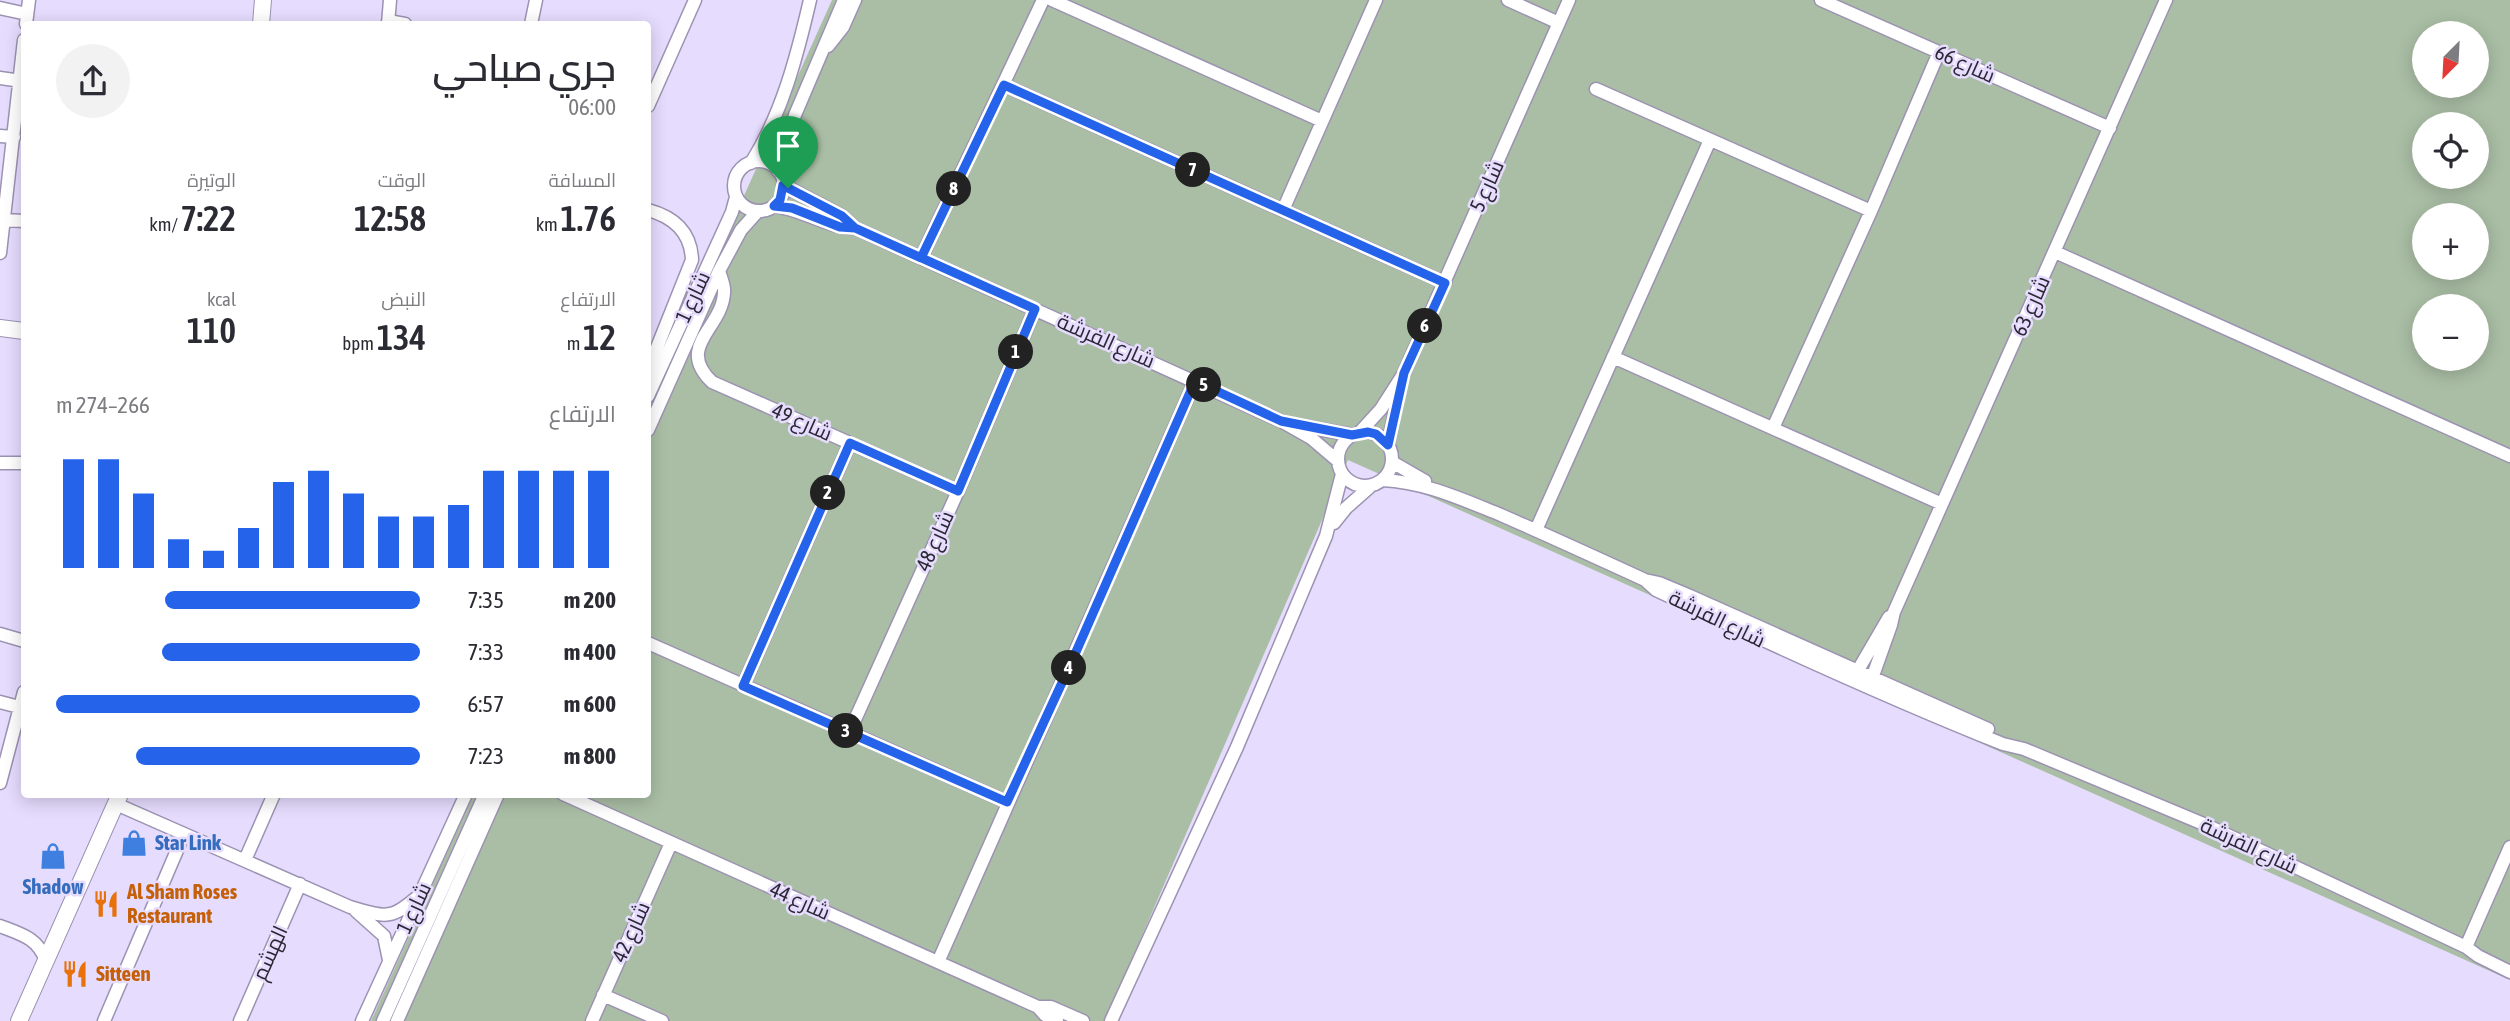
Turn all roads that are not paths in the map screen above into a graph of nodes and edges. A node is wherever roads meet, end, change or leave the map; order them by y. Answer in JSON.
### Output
{"nodes":[{"id":1,"x":29,"y":0,"type":"edge"},
{"id":2,"x":263,"y":0,"type":"edge"},
{"id":3,"x":390,"y":0,"type":"edge"},
{"id":4,"x":536,"y":0,"type":"edge"},
{"id":5,"x":695,"y":0,"type":"edge"},
{"id":6,"x":810,"y":0,"type":"edge"},
{"id":7,"x":844,"y":0,"type":"edge"},
{"id":8,"x":855,"y":0,"type":"edge"},
{"id":9,"x":1042,"y":0,"type":"edge"},
{"id":10,"x":1052,"y":0,"type":"edge"},
{"id":11,"x":1376,"y":0,"type":"edge"},
{"id":12,"x":1508,"y":0,"type":"edge"},
{"id":13,"x":1569,"y":0,"type":"edge"},
{"id":14,"x":1821,"y":0,"type":"edge"},
{"id":15,"x":2166,"y":0,"type":"edge"},
{"id":16,"x":0,"y":8,"type":"edge"},
{"id":17,"x":26,"y":19,"type":"edge"},
{"id":18,"x":261,"y":21,"type":"edge"},
{"id":19,"x":388,"y":21,"type":"edge"},
{"id":20,"x":532,"y":21,"type":"edge"},
{"id":21,"x":1559,"y":23,"type":"junction"},
{"id":22,"x":1939,"y":52,"type":"junction"},
{"id":23,"x":820,"y":54,"type":"junction"},
{"id":24,"x":0,"y":78,"type":"edge"},
{"id":25,"x":21,"y":81,"type":"joint"},
{"id":26,"x":652,"y":83,"type":"edge"},
{"id":27,"x":1004,"y":85,"type":"junction"},
{"id":28,"x":1596,"y":89,"type":"dead end"},
{"id":29,"x":1322,"y":121,"type":"junction"},
{"id":30,"x":2110,"y":128,"type":"junction"},
{"id":31,"x":0,"y":136,"type":"edge"},
{"id":32,"x":14,"y":138,"type":"junction"},
{"id":33,"x":1710,"y":139,"type":"junction"},
{"id":34,"x":751,"y":163,"type":"junction"},
{"id":35,"x":778,"y":171,"type":"junction"},
{"id":36,"x":783,"y":185,"type":"junction"},
{"id":37,"x":736,"y":197,"type":"junction"},
{"id":38,"x":774,"y":206,"type":"junction"},
{"id":39,"x":1283,"y":210,"type":"junction"},
{"id":40,"x":651,"y":211,"type":"edge"},
{"id":41,"x":758,"y":211,"type":"junction"},
{"id":42,"x":1871,"y":211,"type":"junction"},
{"id":43,"x":4,"y":220,"type":"junction"},
{"id":44,"x":21,"y":220,"type":"edge"},
{"id":45,"x":855,"y":228,"type":"junction"},
{"id":46,"x":2055,"y":252,"type":"junction"},
{"id":47,"x":0,"y":253,"type":"edge"},
{"id":48,"x":921,"y":258,"type":"junction"},
{"id":49,"x":719,"y":271,"type":"junction"},
{"id":50,"x":1445,"y":283,"type":"junction"},
{"id":51,"x":1035,"y":309,"type":"junction"},
{"id":52,"x":0,"y":328,"type":"edge"},
{"id":53,"x":21,"y":331,"type":"edge"},
{"id":54,"x":697,"y":357,"type":"joint"},
{"id":55,"x":1613,"y":357,"type":"junction"},
{"id":56,"x":651,"y":362,"type":"edge"},
{"id":57,"x":1404,"y":373,"type":"junction"},
{"id":58,"x":1195,"y":381,"type":"junction"},
{"id":59,"x":651,"y":389,"type":"edge"},
{"id":60,"x":1281,"y":421,"type":"junction"},
{"id":61,"x":651,"y":423,"type":"edge"},
{"id":62,"x":1773,"y":428,"type":"junction"},
{"id":63,"x":1356,"y":434,"type":"junction"},
{"id":64,"x":850,"y":443,"type":"junction"},
{"id":65,"x":1388,"y":445,"type":"junction"},
{"id":66,"x":2510,"y":456,"type":"edge"},
{"id":67,"x":1338,"y":461,"type":"junction"},
{"id":68,"x":1392,"y":461,"type":"junction"},
{"id":69,"x":0,"y":463,"type":"edge"},
{"id":70,"x":21,"y":463,"type":"edge"},
{"id":71,"x":1342,"y":474,"type":"junction"},
{"id":72,"x":1377,"y":482,"type":"junction"},
{"id":73,"x":958,"y":491,"type":"junction"},
{"id":74,"x":1450,"y":495,"type":"junction"},
{"id":75,"x":1942,"y":504,"type":"junction"},
{"id":76,"x":1536,"y":530,"type":"junction"},
{"id":77,"x":1326,"y":536,"type":"junction"},
{"id":78,"x":1894,"y":612,"type":"junction"},
{"id":79,"x":0,"y":634,"type":"edge"},
{"id":80,"x":21,"y":640,"type":"edge"},
{"id":81,"x":651,"y":644,"type":"edge"},
{"id":82,"x":1855,"y":676,"type":"junction"},
{"id":83,"x":1870,"y":683,"type":"junction"},
{"id":84,"x":743,"y":686,"type":"junction"},
{"id":85,"x":21,"y":701,"type":"edge"},
{"id":86,"x":0,"y":702,"type":"edge"},
{"id":87,"x":19,"y":707,"type":"junction"},
{"id":88,"x":849,"y":733,"type":"junction"},
{"id":89,"x":0,"y":783,"type":"edge"},
{"id":90,"x":272,"y":798,"type":"edge"},
{"id":91,"x":464,"y":798,"type":"edge"},
{"id":92,"x":483,"y":798,"type":"edge"},
{"id":93,"x":496,"y":798,"type":"edge"},
{"id":94,"x":572,"y":798,"type":"edge"},
{"id":95,"x":118,"y":799,"type":"edge"},
{"id":96,"x":1007,"y":802,"type":"junction"},
{"id":97,"x":184,"y":834,"type":"junction"},
{"id":98,"x":671,"y":843,"type":"junction"},
{"id":99,"x":2510,"y":847,"type":"edge"},
{"id":100,"x":245,"y":860,"type":"junction"},
{"id":101,"x":300,"y":884,"type":"junction"},
{"id":102,"x":421,"y":894,"type":"junction"},
{"id":103,"x":351,"y":907,"type":"junction"},
{"id":104,"x":0,"y":926,"type":"edge"},
{"id":105,"x":60,"y":931,"type":"junction"},
{"id":106,"x":31,"y":938,"type":"junction"},
{"id":107,"x":2468,"y":948,"type":"junction"},
{"id":108,"x":46,"y":961,"type":"junction"},
{"id":109,"x":389,"y":961,"type":"junction"},
{"id":110,"x":938,"y":962,"type":"junction"},
{"id":111,"x":2510,"y":963,"type":"edge"},
{"id":112,"x":2510,"y":972,"type":"edge"},
{"id":113,"x":603,"y":995,"type":"junction"},
{"id":114,"x":1038,"y":1007,"type":"junction"},
{"id":115,"x":19,"y":1021,"type":"edge"},
{"id":116,"x":104,"y":1021,"type":"edge"},
{"id":117,"x":240,"y":1021,"type":"edge"},
{"id":118,"x":362,"y":1021,"type":"edge"},
{"id":119,"x":383,"y":1021,"type":"edge"},
{"id":120,"x":397,"y":1021,"type":"edge"},
{"id":121,"x":592,"y":1021,"type":"edge"},
{"id":122,"x":662,"y":1021,"type":"edge"},
{"id":123,"x":1057,"y":1021,"type":"edge"},
{"id":124,"x":1083,"y":1021,"type":"edge"},
{"id":125,"x":1111,"y":1021,"type":"edge"}],
"edges":[{"from":1,"to":17,"type":"street"},
{"from":2,"to":18,"type":"street"},
{"from":3,"to":19,"type":"street"},
{"from":4,"to":20,"type":"street"},
{"from":5,"to":26,"type":"street"},
{"from":6,"to":34,"type":"street"},
{"from":7,"to":23,"type":"street"},
{"from":8,"to":23,"type":"street"},
{"from":9,"to":27,"type":"street"},
{"from":10,"to":29,"type":"street"},
{"from":11,"to":29,"type":"street"},
{"from":12,"to":21,"type":"street"},
{"from":13,"to":21,"type":"street","name":"شارع 5"},
{"from":14,"to":22,"type":"street","name":"شارع 66"},
{"from":15,"to":30,"type":"street","name":"شارع 63"},
{"from":16,"to":17,"type":"street"},
{"from":21,"to":50,"type":"street","name":"شارع 5"},
{"from":22,"to":30,"type":"street","name":"شارع 66"},
{"from":22,"to":42,"type":"street"},
{"from":23,"to":35,"type":"street"},
{"from":24,"to":25,"type":"street"},
{"from":25,"to":32,"type":"street"},
{"from":27,"to":39,"type":"street"},
{"from":27,"to":48,"type":"street"},
{"from":28,"to":33,"type":"street"},
{"from":29,"to":39,"type":"street"},
{"from":30,"to":46,"type":"street","name":"شارع 63"},
{"from":31,"to":32,"type":"street"},
{"from":32,"to":43,"type":"street"},
{"from":33,"to":42,"type":"street"},
{"from":33,"to":55,"type":"street"},
{"from":34,"to":35,"type":"street"},
{"from":34,"to":37,"type":"street"},
{"from":35,"to":36,"type":"street"},
{"from":36,"to":38,"type":"street"},
{"from":36,"to":45,"type":"street","name":"شارع الفرشة"},
{"from":37,"to":41,"type":"street"},
{"from":37,"to":59,"type":"street","name":"شارع 1"},
{"from":38,"to":41,"type":"street"},
{"from":38,"to":45,"type":"street","name":"شارع الفرشة"},
{"from":39,"to":50,"type":"street"},
{"from":40,"to":56,"type":"street"},
{"from":41,"to":49,"type":"street","name":"شارع 1"},
{"from":42,"to":62,"type":"street"},
{"from":43,"to":44,"type":"street"},
{"from":43,"to":47,"type":"street"},
{"from":45,"to":48,"type":"street","name":"شارع الفرشة"},
{"from":46,"to":66,"type":"street"},
{"from":46,"to":75,"type":"street","name":"شارع 63"},
{"from":48,"to":51,"type":"street","name":"شارع الفرشة"},
{"from":49,"to":54,"type":"street","name":"شارع 1"},
{"from":49,"to":61,"type":"street","name":"شارع 1"},
{"from":50,"to":57,"type":"street","name":"شارع 5"},
{"from":51,"to":58,"type":"street","name":"شارع الفرشة"},
{"from":51,"to":73,"type":"street","name":"شارع 48"},
{"from":52,"to":53,"type":"street"},
{"from":54,"to":64,"type":"street","name":"شارع 49"},
{"from":55,"to":62,"type":"street"},
{"from":55,"to":76,"type":"street"},
{"from":57,"to":63,"type":"street","name":"شارع 5"},
{"from":57,"to":65,"type":"street","name":"شارع 5"},
{"from":58,"to":60,"type":"street","name":"شارع الفرشة"},
{"from":58,"to":96,"type":"street"},
{"from":60,"to":63,"type":"street","name":"شارع الفرشة"},
{"from":60,"to":67,"type":"street","name":"شارع الفرشة"},
{"from":62,"to":75,"type":"street"},
{"from":63,"to":65,"type":"street"},
{"from":63,"to":67,"type":"street"},
{"from":64,"to":73,"type":"street","name":"شارع 49"},
{"from":64,"to":84,"type":"street"},
{"from":65,"to":68,"type":"street"},
{"from":67,"to":71,"type":"street"},
{"from":68,"to":72,"type":"street"},
{"from":68,"to":74,"type":"street","name":"شارع الفرشة"},
{"from":69,"to":70,"type":"street"},
{"from":71,"to":72,"type":"street"},
{"from":71,"to":77,"type":"street"},
{"from":72,"to":74,"type":"street","name":"شارع الفرشة"},
{"from":72,"to":77,"type":"street"},
{"from":73,"to":88,"type":"street","name":"شارع 48"},
{"from":74,"to":76,"type":"street","name":"شارع الفرشة"},
{"from":75,"to":78,"type":"street","name":"شارع 63"},
{"from":76,"to":82,"type":"street","name":"شارع الفرشة"},
{"from":77,"to":125,"type":"street"},
{"from":78,"to":82,"type":"street","name":"شارع 63"},
{"from":78,"to":83,"type":"street","name":"شارع 63"},
{"from":79,"to":80,"type":"street"},
{"from":81,"to":84,"type":"street"},
{"from":82,"to":83,"type":"street","name":"شارع الفرشة"},
{"from":83,"to":107,"type":"street","name":"شارع الفرشة"},
{"from":84,"to":88,"type":"street"},
{"from":85,"to":87,"type":"street"},
{"from":86,"to":87,"type":"street"},
{"from":87,"to":89,"type":"street"},
{"from":88,"to":96,"type":"street"},
{"from":90,"to":100,"type":"street"},
{"from":91,"to":102,"type":"street","name":"شارع 1"},
{"from":92,"to":119,"type":"street","name":"شارع 1"},
{"from":93,"to":120,"type":"street","name":"شارع 1"},
{"from":94,"to":98,"type":"street","name":"شارع 44"},
{"from":95,"to":97,"type":"street"},
{"from":95,"to":105,"type":"street"},
{"from":96,"to":110,"type":"street"},
{"from":97,"to":100,"type":"street"},
{"from":97,"to":116,"type":"street"},
{"from":98,"to":110,"type":"street","name":"شارع 44"},
{"from":98,"to":113,"type":"street","name":"شارع 42"},
{"from":99,"to":107,"type":"street"},
{"from":100,"to":101,"type":"street"},
{"from":101,"to":103,"type":"street"},
{"from":101,"to":117,"type":"street","name":"الهشم"},
{"from":102,"to":103,"type":"street"},
{"from":102,"to":109,"type":"street","name":"شارع 1"},
{"from":103,"to":109,"type":"street"},
{"from":104,"to":106,"type":"street"},
{"from":105,"to":106,"type":"street"},
{"from":105,"to":108,"type":"street"},
{"from":106,"to":108,"type":"street"},
{"from":107,"to":111,"type":"street","name":"شارع الفرشة"},
{"from":107,"to":112,"type":"street","name":"شارع الفرشة"},
{"from":108,"to":115,"type":"street"},
{"from":109,"to":118,"type":"street","name":"شارع 1"},
{"from":110,"to":114,"type":"street","name":"شارع 44"},
{"from":113,"to":121,"type":"street","name":"شارع 42"},
{"from":113,"to":122,"type":"street"},
{"from":114,"to":123,"type":"street","name":"شارع 44"},
{"from":114,"to":124,"type":"street","name":"شارع 44"}]}
